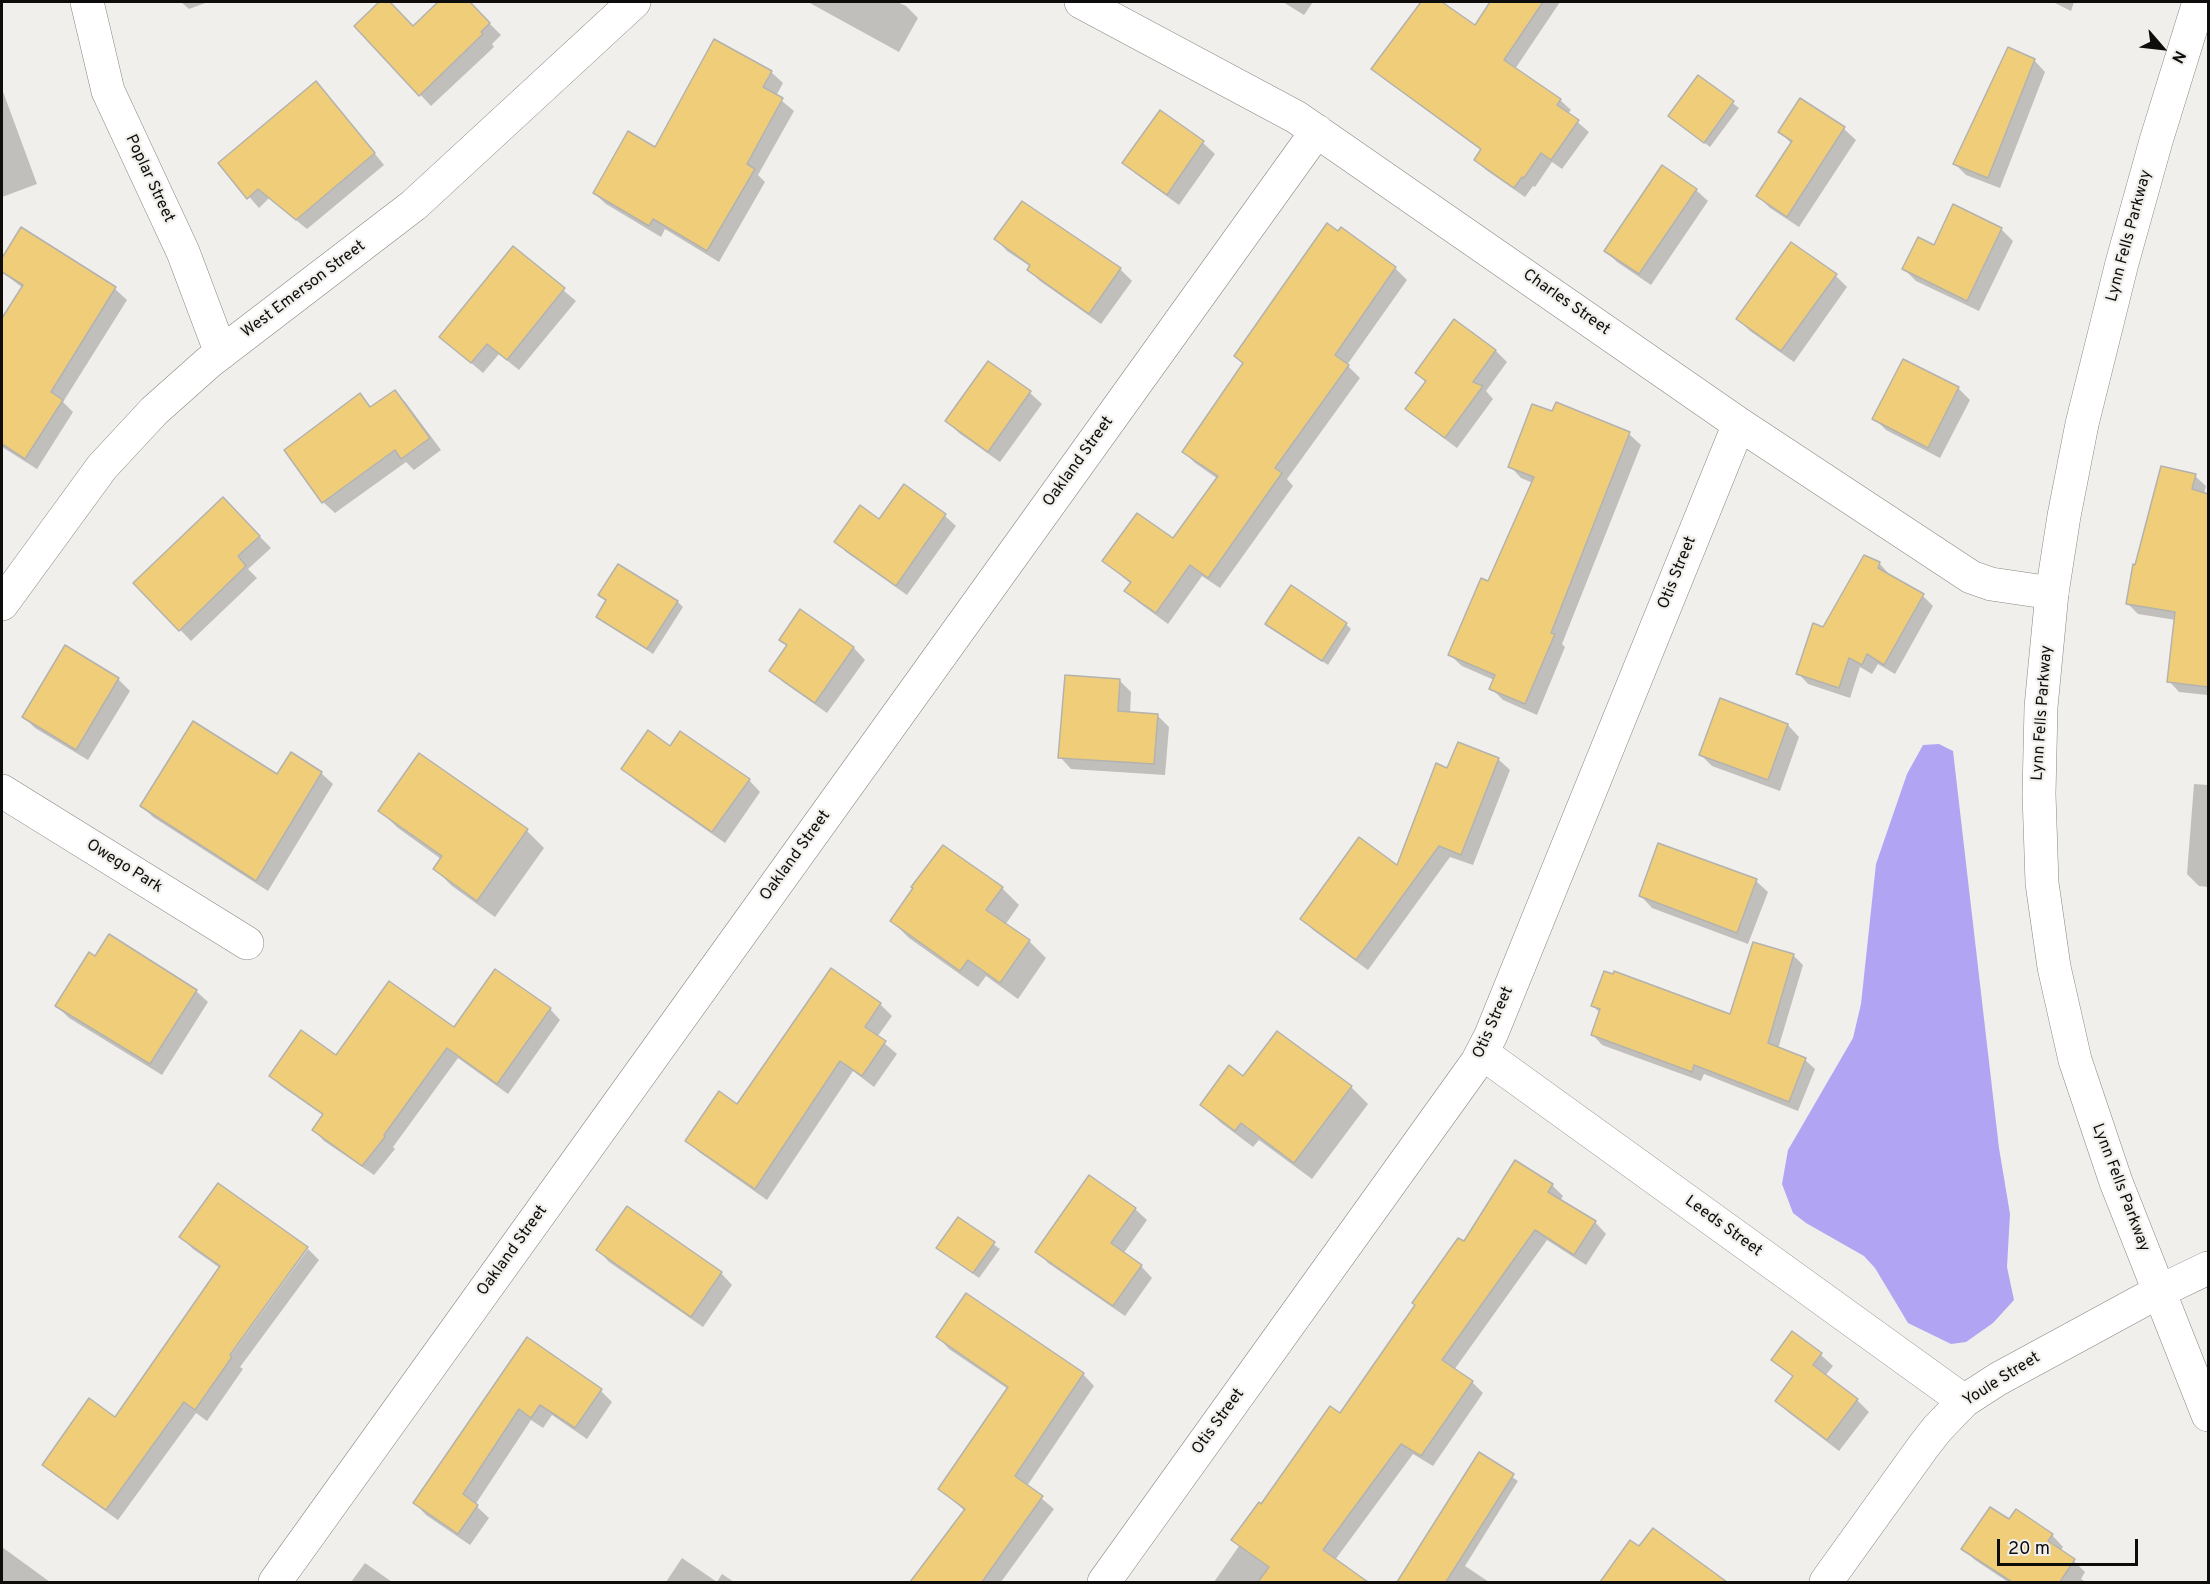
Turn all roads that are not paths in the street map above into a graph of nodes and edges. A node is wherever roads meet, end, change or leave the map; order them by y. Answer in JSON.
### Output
{"nodes":[{"id":1,"x":87,"y":2,"type":"edge"},
{"id":2,"x":634,"y":2,"type":"edge"},
{"id":3,"x":1080,"y":2,"type":"edge"},
{"id":4,"x":2199,"y":2,"type":"edge"},
{"id":5,"x":1317,"y":131,"type":"junction"},
{"id":6,"x":221,"y":353,"type":"junction"},
{"id":7,"x":1739,"y":424,"type":"junction"},
{"id":8,"x":2052,"y":593,"type":"junction"},
{"id":9,"x":2,"y":604,"type":"edge"},
{"id":10,"x":2,"y":791,"type":"edge"},
{"id":11,"x":247,"y":943,"type":"dead end"},
{"id":12,"x":1482,"y":1053,"type":"junction"},
{"id":13,"x":2208,"y":1268,"type":"edge"},
{"id":14,"x":2160,"y":1291,"type":"junction"},
{"id":15,"x":1964,"y":1401,"type":"junction"},
{"id":16,"x":2208,"y":1415,"type":"edge"},
{"id":17,"x":275,"y":1582,"type":"edge"},
{"id":18,"x":1104,"y":1582,"type":"edge"},
{"id":19,"x":1826,"y":1582,"type":"edge"}],
"edges":[{"from":1,"to":6,"type":"street","name":"Poplar Street"},
{"from":2,"to":6,"type":"street","name":"West Emerson Street"},
{"from":3,"to":5,"type":"street","name":"Charles Street"},
{"from":4,"to":8,"type":"street","name":"Lynn Fells Parkway"},
{"from":5,"to":7,"type":"street","name":"Charles Street"},
{"from":5,"to":17,"type":"street","name":"Oakland Street"},
{"from":6,"to":9,"type":"street","name":"West Emerson Street"},
{"from":7,"to":8,"type":"street","name":"Charles Street"},
{"from":7,"to":12,"type":"street","name":"Otis Street"},
{"from":8,"to":14,"type":"street","name":"Lynn Fells Parkway"},
{"from":10,"to":11,"type":"street","name":"Owego Park"},
{"from":12,"to":15,"type":"street","name":"Leeds Street"},
{"from":12,"to":18,"type":"street","name":"Otis Street"},
{"from":13,"to":14,"type":"street","name":"Youle Street"},
{"from":14,"to":15,"type":"street","name":"Youle Street"},
{"from":14,"to":16,"type":"street","name":"Lynn Fells Parkway"},
{"from":15,"to":19,"type":"street","name":"Youle Street"}]}
